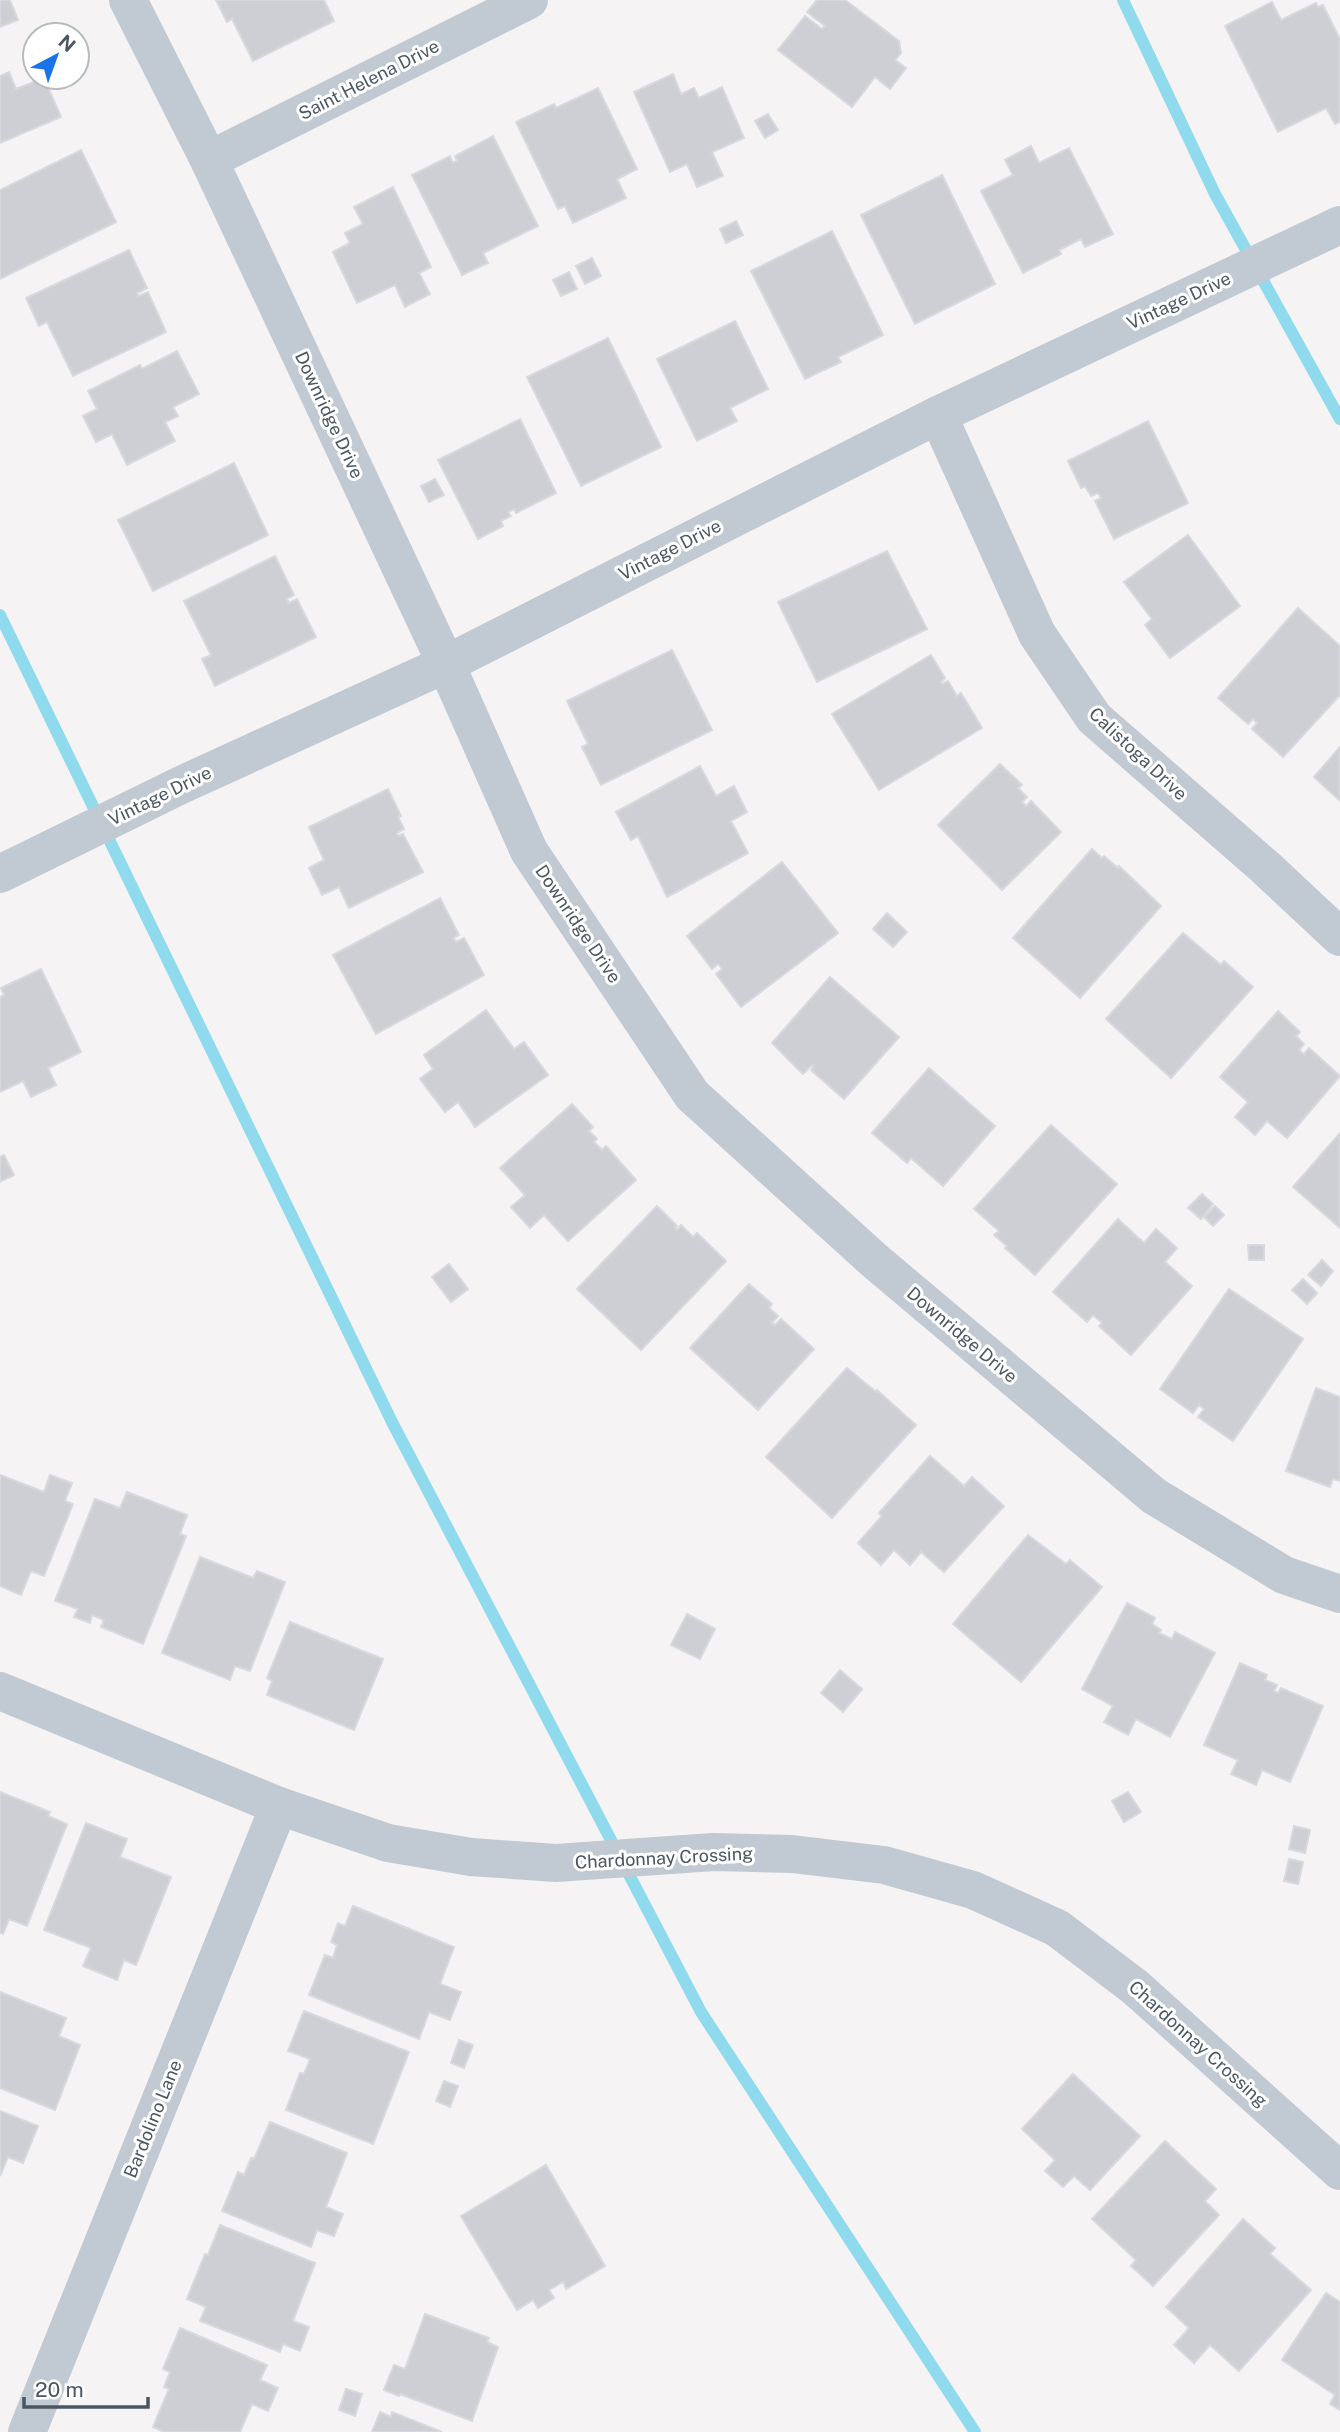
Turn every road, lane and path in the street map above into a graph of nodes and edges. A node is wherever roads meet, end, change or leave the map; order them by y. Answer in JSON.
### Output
{"nodes":[{"id":1,"x":128,"y":0,"type":"edge"},
{"id":2,"x":529,"y":0,"type":"edge"},
{"id":3,"x":209,"y":160,"type":"junction"},
{"id":4,"x":1326,"y":231,"type":"edge"},
{"id":5,"x":938,"y":415,"type":"junction"},
{"id":6,"x":446,"y":664,"type":"junction"},
{"id":7,"x":0,"y":874,"type":"edge"},
{"id":8,"x":1340,"y":937,"type":"edge"},
{"id":9,"x":1340,"y":1594,"type":"edge"},
{"id":10,"x":0,"y":1691,"type":"edge"},
{"id":11,"x":279,"y":1806,"type":"junction"},
{"id":12,"x":1340,"y":2171,"type":"edge"},
{"id":13,"x":27,"y":2432,"type":"edge"}],
"edges":[{"from":1,"to":3,"type":"street","name":"Downridge Drive"},
{"from":2,"to":3,"type":"street","name":"Saint Helena Drive"},
{"from":3,"to":6,"type":"street","name":"Downridge Drive"},
{"from":4,"to":5,"type":"street","name":"Vintage Drive"},
{"from":5,"to":6,"type":"street","name":"Vintage Drive"},
{"from":5,"to":8,"type":"street","name":"Calistoga Drive"},
{"from":6,"to":7,"type":"street","name":"Vintage Drive"},
{"from":6,"to":9,"type":"street","name":"Downridge Drive"},
{"from":10,"to":11,"type":"street","name":"Chardonnay Crossing"},
{"from":11,"to":12,"type":"street","name":"Chardonnay Crossing"},
{"from":11,"to":13,"type":"street","name":"Bardolino Lane"}]}
